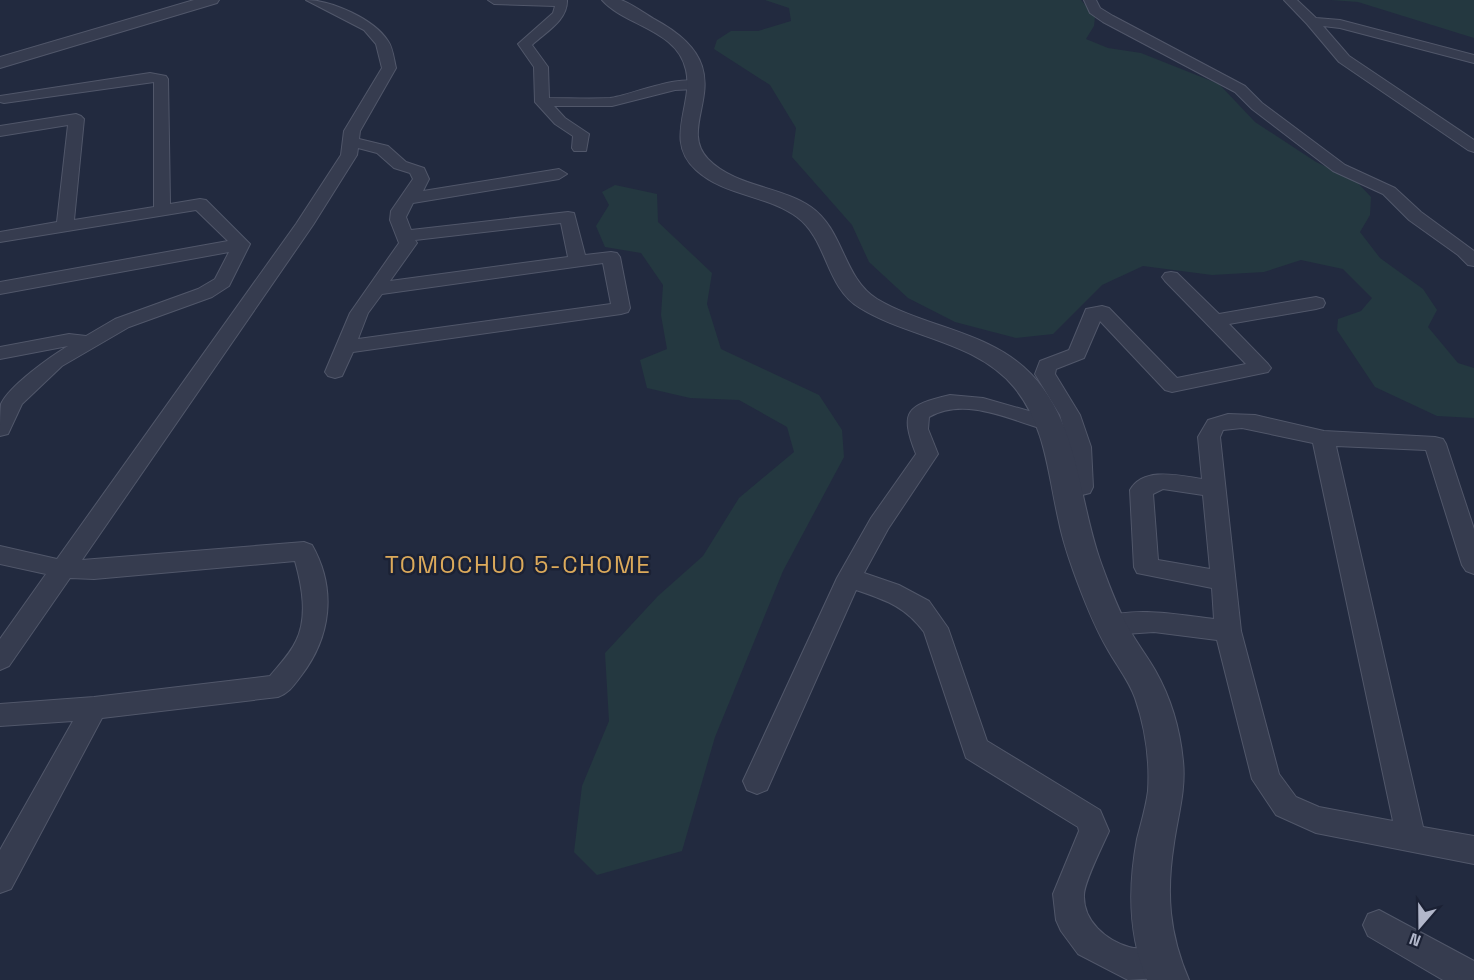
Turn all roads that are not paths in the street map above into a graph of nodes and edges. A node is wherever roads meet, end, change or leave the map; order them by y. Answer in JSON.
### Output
{"nodes":[{"id":1,"x":211,"y":0,"type":"edge"},
{"id":2,"x":312,"y":0,"type":"edge"},
{"id":3,"x":494,"y":0,"type":"edge"},
{"id":4,"x":610,"y":0,"type":"edge"},
{"id":5,"x":1090,"y":0,"type":"edge"},
{"id":6,"x":1290,"y":0,"type":"edge"},
{"id":7,"x":560,"y":1,"type":"edge"},
{"id":8,"x":1312,"y":21,"type":"junction"},
{"id":9,"x":1474,"y":59,"type":"edge"},
{"id":10,"x":0,"y":63,"type":"edge"},
{"id":11,"x":696,"y":85,"type":"junction"},
{"id":12,"x":2,"y":93,"type":"edge"},
{"id":13,"x":542,"y":102,"type":"junction"},
{"id":14,"x":0,"y":118,"type":"edge"},
{"id":15,"x":0,"y":131,"type":"edge"},
{"id":16,"x":351,"y":142,"type":"junction"},
{"id":17,"x":1474,"y":147,"type":"edge"},
{"id":18,"x":580,"y":148,"type":"dead end"},
{"id":19,"x":559,"y":174,"type":"dead end"},
{"id":20,"x":406,"y":199,"type":"junction"},
{"id":21,"x":162,"y":210,"type":"junction"},
{"id":22,"x":587,"y":215,"type":"dead end"},
{"id":23,"x":568,"y":217,"type":"junction"},
{"id":24,"x":65,"y":226,"type":"junction"},
{"id":25,"x":405,"y":236,"type":"junction"},
{"id":26,"x":0,"y":237,"type":"edge"},
{"id":27,"x":241,"y":244,"type":"junction"},
{"id":28,"x":1474,"y":261,"type":"edge"},
{"id":29,"x":578,"y":262,"type":"junction"},
{"id":30,"x":1171,"y":277,"type":"dead end"},
{"id":31,"x":0,"y":288,"type":"edge"},
{"id":32,"x":375,"y":289,"type":"junction"},
{"id":33,"x":1316,"y":303,"type":"dead end"},
{"id":34,"x":1214,"y":321,"type":"junction"},
{"id":35,"x":89,"y":342,"type":"junction"},
{"id":36,"x":345,"y":347,"type":"junction"},
{"id":37,"x":0,"y":354,"type":"edge"},
{"id":38,"x":336,"y":372,"type":"dead end"},
{"id":39,"x":1050,"y":424,"type":"junction"},
{"id":40,"x":0,"y":429,"type":"edge"},
{"id":41,"x":1323,"y":438,"type":"junction"},
{"id":42,"x":1067,"y":489,"type":"junction"},
{"id":43,"x":1214,"y":489,"type":"junction"},
{"id":44,"x":0,"y":555,"type":"edge"},
{"id":45,"x":1474,"y":565,"type":"edge"},
{"id":46,"x":62,"y":569,"type":"junction"},
{"id":47,"x":849,"y":578,"type":"junction"},
{"id":48,"x":1223,"y":581,"type":"junction"},
{"id":49,"x":1110,"y":625,"type":"junction"},
{"id":50,"x":1228,"y":631,"type":"junction"},
{"id":51,"x":0,"y":659,"type":"edge"},
{"id":52,"x":94,"y":708,"type":"junction"},
{"id":53,"x":0,"y":716,"type":"edge"},
{"id":54,"x":757,"y":781,"type":"dead end"},
{"id":55,"x":1411,"y":838,"type":"junction"},
{"id":56,"x":1474,"y":850,"type":"edge"},
{"id":57,"x":0,"y":879,"type":"edge"},
{"id":58,"x":1379,"y":925,"type":"dead end"},
{"id":59,"x":1163,"y":971,"type":"edge"},
{"id":60,"x":1473,"y":978,"type":"edge"}],
"edges":[{"from":1,"to":10,"type":"street"},
{"from":2,"to":16,"type":"street"},
{"from":3,"to":7,"type":"street"},
{"from":4,"to":11,"type":"street"},
{"from":5,"to":28,"type":"street"},
{"from":6,"to":8,"type":"street"},
{"from":7,"to":13,"type":"street"},
{"from":8,"to":9,"type":"street"},
{"from":8,"to":17,"type":"street"},
{"from":11,"to":13,"type":"street"},
{"from":11,"to":39,"type":"street"},
{"from":12,"to":14,"type":"street"},
{"from":12,"to":21,"type":"street"},
{"from":13,"to":18,"type":"street"},
{"from":15,"to":24,"type":"street"},
{"from":16,"to":20,"type":"street"},
{"from":16,"to":46,"type":"street"},
{"from":19,"to":20,"type":"street"},
{"from":20,"to":25,"type":"street"},
{"from":21,"to":24,"type":"street"},
{"from":21,"to":27,"type":"street"},
{"from":22,"to":23,"type":"street"},
{"from":23,"to":25,"type":"street"},
{"from":23,"to":29,"type":"street"},
{"from":24,"to":26,"type":"street"},
{"from":25,"to":32,"type":"street"},
{"from":27,"to":31,"type":"street"},
{"from":27,"to":35,"type":"street"},
{"from":29,"to":32,"type":"street"},
{"from":29,"to":36,"type":"street"},
{"from":30,"to":34,"type":"street"},
{"from":32,"to":36,"type":"street"},
{"from":33,"to":34,"type":"street"},
{"from":34,"to":42,"type":"street"},
{"from":35,"to":37,"type":"street"},
{"from":35,"to":40,"type":"street"},
{"from":36,"to":38,"type":"street"},
{"from":39,"to":42,"type":"street"},
{"from":39,"to":47,"type":"street"},
{"from":41,"to":43,"type":"street"},
{"from":41,"to":45,"type":"street"},
{"from":41,"to":55,"type":"street"},
{"from":42,"to":49,"type":"street"},
{"from":43,"to":48,"type":"street"},
{"from":43,"to":48,"type":"street"},
{"from":44,"to":46,"type":"street"},
{"from":46,"to":51,"type":"street"},
{"from":46,"to":52,"type":"street"},
{"from":47,"to":54,"type":"street"},
{"from":47,"to":59,"type":"street"},
{"from":48,"to":50,"type":"street"},
{"from":49,"to":50,"type":"street"},
{"from":49,"to":59,"type":"street"},
{"from":50,"to":55,"type":"street"},
{"from":52,"to":53,"type":"street"},
{"from":52,"to":57,"type":"street"},
{"from":55,"to":56,"type":"street"},
{"from":58,"to":60,"type":"street"}]}
